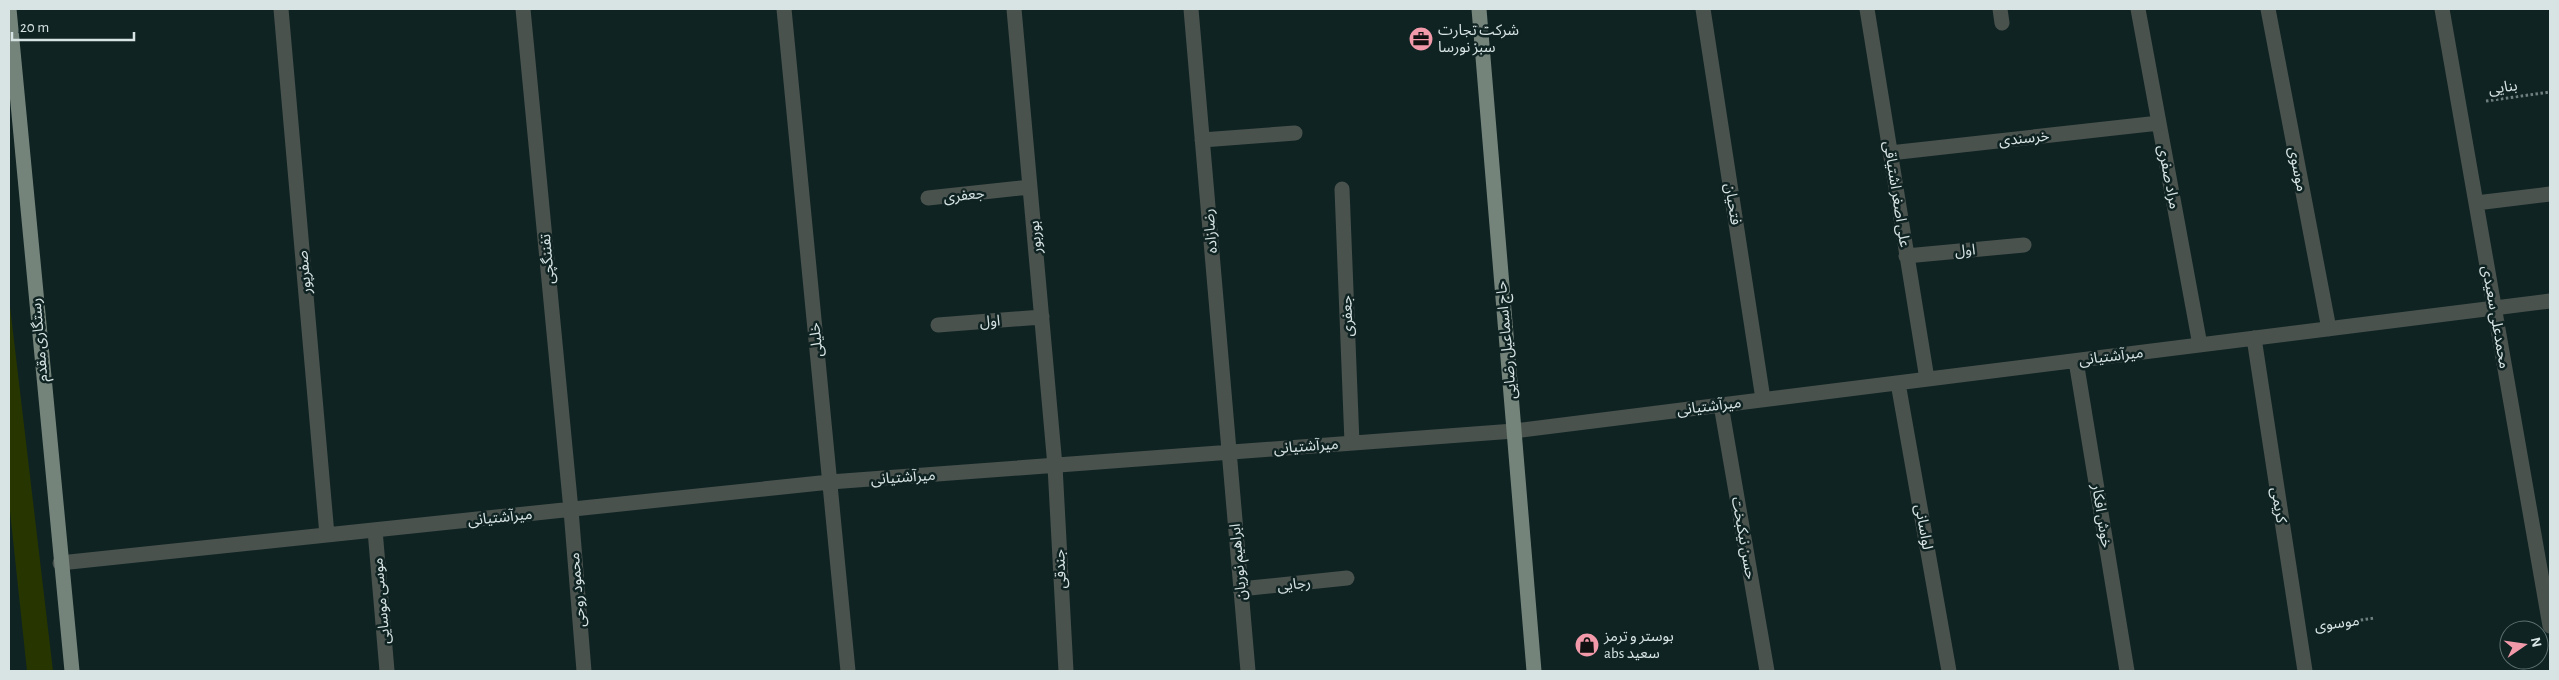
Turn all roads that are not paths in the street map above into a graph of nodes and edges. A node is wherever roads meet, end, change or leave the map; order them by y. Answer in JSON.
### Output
{"nodes":[{"id":1,"x":9,"y":9,"type":"edge"},
{"id":2,"x":281,"y":9,"type":"edge"},
{"id":3,"x":522,"y":9,"type":"edge"},
{"id":4,"x":784,"y":9,"type":"edge"},
{"id":5,"x":1014,"y":9,"type":"edge"},
{"id":6,"x":1191,"y":9,"type":"edge"},
{"id":7,"x":1479,"y":9,"type":"edge"},
{"id":8,"x":1704,"y":9,"type":"edge"},
{"id":9,"x":1867,"y":9,"type":"edge"},
{"id":10,"x":2138,"y":9,"type":"edge"},
{"id":11,"x":2268,"y":9,"type":"edge"},
{"id":12,"x":2442,"y":9,"type":"edge"},
{"id":13,"x":2159,"y":123,"type":"junction"},
{"id":14,"x":1295,"y":132,"type":"dead end"},
{"id":15,"x":1202,"y":140,"type":"junction"},
{"id":16,"x":1890,"y":153,"type":"junction"},
{"id":17,"x":1030,"y":187,"type":"junction"},
{"id":18,"x":1342,"y":189,"type":"dead end"},
{"id":19,"x":2550,"y":194,"type":"edge"},
{"id":20,"x":928,"y":198,"type":"dead end"},
{"id":21,"x":2476,"y":203,"type":"junction"},
{"id":22,"x":2024,"y":244,"type":"dead end"},
{"id":23,"x":1906,"y":256,"type":"junction"},
{"id":24,"x":2550,"y":301,"type":"edge"},
{"id":25,"x":2494,"y":308,"type":"junction"},
{"id":26,"x":1042,"y":317,"type":"junction"},
{"id":27,"x":938,"y":325,"type":"dead end"},
{"id":28,"x":2329,"y":329,"type":"junction"},
{"id":29,"x":2254,"y":338,"type":"junction"},
{"id":30,"x":2200,"y":345,"type":"junction"},
{"id":31,"x":2076,"y":360,"type":"junction"},
{"id":32,"x":1927,"y":379,"type":"junction"},
{"id":33,"x":1898,"y":383,"type":"junction"},
{"id":34,"x":1762,"y":399,"type":"junction"},
{"id":35,"x":1721,"y":405,"type":"junction"},
{"id":36,"x":1514,"y":431,"type":"junction"},
{"id":37,"x":1352,"y":443,"type":"junction"},
{"id":38,"x":1229,"y":452,"type":"junction"},
{"id":39,"x":1055,"y":466,"type":"junction"},
{"id":40,"x":830,"y":482,"type":"junction"},
{"id":41,"x":570,"y":510,"type":"junction"},
{"id":42,"x":375,"y":530,"type":"junction"},
{"id":43,"x":327,"y":535,"type":"junction"},
{"id":44,"x":60,"y":563,"type":"junction"},
{"id":45,"x":1347,"y":578,"type":"dead end"},
{"id":46,"x":1240,"y":589,"type":"junction"},
{"id":47,"x":2550,"y":626,"type":"edge"},
{"id":48,"x":72,"y":671,"type":"edge"},
{"id":49,"x":386,"y":671,"type":"edge"},
{"id":50,"x":584,"y":671,"type":"edge"},
{"id":51,"x":848,"y":671,"type":"edge"},
{"id":52,"x":1066,"y":671,"type":"edge"},
{"id":53,"x":1248,"y":671,"type":"edge"},
{"id":54,"x":1534,"y":671,"type":"edge"},
{"id":55,"x":1767,"y":671,"type":"edge"},
{"id":56,"x":1949,"y":671,"type":"edge"},
{"id":57,"x":2127,"y":671,"type":"edge"},
{"id":58,"x":2305,"y":671,"type":"edge"}],
"edges":[{"from":1,"to":44,"type":"main road","name":"رستگاری مقدم"},
{"from":2,"to":43,"type":"street","name":"صفرپور"},
{"from":3,"to":41,"type":"street","name":"تفننگچی"},
{"from":4,"to":40,"type":"street","name":"خلیلی"},
{"from":5,"to":17,"type":"street","name":"بوربور"},
{"from":6,"to":15,"type":"street","name":"رضازاده"},
{"from":7,"to":36,"type":"main road","name":"حاج اسماعیل رضایی"},
{"from":8,"to":34,"type":"street","name":"فتحیان"},
{"from":9,"to":16,"type":"street","name":"علی اصغر اشتیاقی"},
{"from":10,"to":13,"type":"street","name":"مراد صفری"},
{"from":11,"to":28,"type":"street","name":"موسوی"},
{"from":12,"to":21,"type":"street","name":"محمدعلی سعیدی"},
{"from":13,"to":16,"type":"street","name":"خرسندی"},
{"from":13,"to":30,"type":"street","name":"مراد صفری"},
{"from":14,"to":15,"type":"street"},
{"from":15,"to":38,"type":"street","name":"رضازاده"},
{"from":16,"to":23,"type":"street","name":"علی اصغر اشتیاقی"},
{"from":17,"to":20,"type":"street","name":"جعفری"},
{"from":17,"to":26,"type":"street","name":"بوربور"},
{"from":18,"to":37,"type":"street","name":"جعفری"},
{"from":19,"to":21,"type":"street"},
{"from":21,"to":25,"type":"street","name":"محمدعلی سعیدی"},
{"from":22,"to":23,"type":"street","name":"اول"},
{"from":23,"to":32,"type":"street","name":"علی اصغر اشتیاقی"},
{"from":24,"to":25,"type":"street","name":"میرآشتیانی"},
{"from":25,"to":28,"type":"street","name":"میرآشتیانی"},
{"from":25,"to":47,"type":"street","name":"محمدعلی سعیدی"},
{"from":26,"to":27,"type":"street","name":"اول"},
{"from":26,"to":39,"type":"street","name":"بوربور"},
{"from":28,"to":29,"type":"street","name":"میرآشتیانی"},
{"from":29,"to":30,"type":"street","name":"میرآشتیانی"},
{"from":29,"to":58,"type":"street","name":"کریمی"},
{"from":30,"to":31,"type":"street","name":"میرآشتیانی"},
{"from":31,"to":32,"type":"street","name":"میرآشتیانی"},
{"from":31,"to":57,"type":"street","name":"خوش افکار"},
{"from":32,"to":33,"type":"street","name":"میرآشتیانی"},
{"from":33,"to":34,"type":"street","name":"میرآشتیانی"},
{"from":33,"to":56,"type":"street","name":"لواسانی"},
{"from":34,"to":35,"type":"street","name":"میرآشتیانی"},
{"from":35,"to":36,"type":"street","name":"میرآشتیانی"},
{"from":35,"to":55,"type":"street","name":"حسن نیکبخت"},
{"from":36,"to":37,"type":"street","name":"میرآشتیانی"},
{"from":36,"to":54,"type":"main road","name":"حاج اسماعیل رضایی"},
{"from":37,"to":38,"type":"street","name":"میرآشتیانی"},
{"from":38,"to":39,"type":"street","name":"میرآشتیانی"},
{"from":38,"to":46,"type":"street","name":"ابراهیم نوریان"},
{"from":39,"to":40,"type":"street","name":"میرآشتیانی"},
{"from":39,"to":52,"type":"street","name":"جندقی"},
{"from":40,"to":41,"type":"street","name":"میرآشتیانی"},
{"from":40,"to":51,"type":"street","name":"خلیلی"},
{"from":41,"to":42,"type":"street","name":"میرآشتیانی"},
{"from":41,"to":50,"type":"street","name":"محمود روحی"},
{"from":42,"to":43,"type":"street","name":"میرآشتیانی"},
{"from":42,"to":49,"type":"street","name":"موسی موسایی"},
{"from":43,"to":44,"type":"street","name":"میرآشتیانی"},
{"from":44,"to":48,"type":"main road","name":"رستگاری مقدم"},
{"from":45,"to":46,"type":"street","name":"رجایی"},
{"from":46,"to":53,"type":"street","name":"ابراهیم نوریان"}]}
